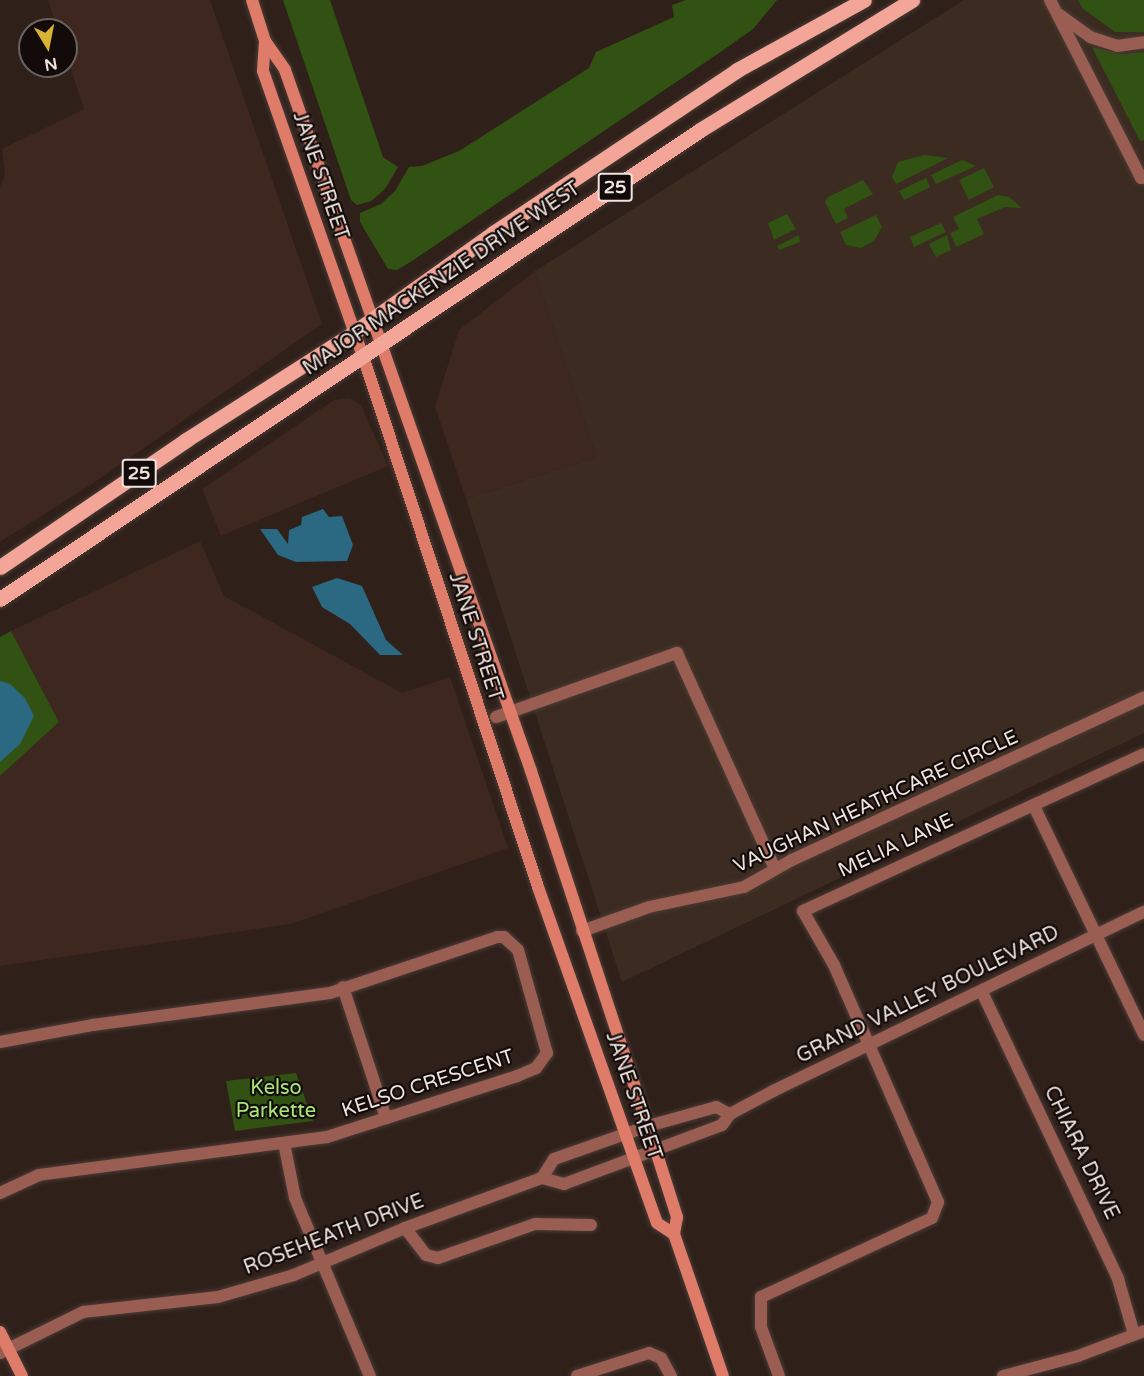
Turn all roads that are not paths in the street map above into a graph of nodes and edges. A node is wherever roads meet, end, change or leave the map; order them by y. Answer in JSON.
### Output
{"nodes":[{"id":1,"x":252,"y":0,"type":"edge"},
{"id":2,"x":864,"y":0,"type":"edge"},
{"id":3,"x":912,"y":0,"type":"edge"},
{"id":4,"x":1050,"y":0,"type":"edge"},
{"id":5,"x":1056,"y":12,"type":"junction"},
{"id":6,"x":265,"y":41,"type":"junction"},
{"id":7,"x":1144,"y":42,"type":"edge"},
{"id":8,"x":1143,"y":178,"type":"edge"},
{"id":9,"x":372,"y":318,"type":"junction"},
{"id":10,"x":353,"y":333,"type":"junction"},
{"id":11,"x":381,"y":347,"type":"junction"},
{"id":12,"x":364,"y":359,"type":"junction"},
{"id":13,"x":0,"y":567,"type":"edge"},
{"id":14,"x":0,"y":599,"type":"edge"},
{"id":15,"x":1144,"y":697,"type":"edge"},
{"id":16,"x":510,"y":712,"type":"junction"},
{"id":17,"x":496,"y":717,"type":"dead end"},
{"id":18,"x":1144,"y":754,"type":"edge"},
{"id":19,"x":1034,"y":806,"type":"junction"},
{"id":20,"x":775,"y":869,"type":"junction"},
{"id":21,"x":1144,"y":912,"type":"edge"},
{"id":22,"x":582,"y":931,"type":"junction"},
{"id":23,"x":1098,"y":934,"type":"junction"},
{"id":24,"x":343,"y":987,"type":"junction"},
{"id":25,"x":982,"y":992,"type":"junction"},
{"id":26,"x":1144,"y":1035,"type":"edge"},
{"id":27,"x":0,"y":1042,"type":"edge"},
{"id":28,"x":871,"y":1046,"type":"junction"},
{"id":29,"x":730,"y":1114,"type":"junction"},
{"id":30,"x":386,"y":1118,"type":"junction"},
{"id":31,"x":648,"y":1126,"type":"junction"},
{"id":32,"x":627,"y":1134,"type":"junction"},
{"id":33,"x":285,"y":1143,"type":"junction"},
{"id":34,"x":654,"y":1149,"type":"junction"},
{"id":35,"x":634,"y":1156,"type":"junction"},
{"id":36,"x":542,"y":1178,"type":"junction"},
{"id":37,"x":0,"y":1193,"type":"edge"},
{"id":38,"x":591,"y":1225,"type":"dead end"},
{"id":39,"x":405,"y":1228,"type":"junction"},
{"id":40,"x":674,"y":1234,"type":"junction"},
{"id":41,"x":322,"y":1262,"type":"junction"},
{"id":42,"x":0,"y":1332,"type":"edge"},
{"id":43,"x":1139,"y":1332,"type":"edge"},
{"id":44,"x":4,"y":1351,"type":"edge"},
{"id":45,"x":22,"y":1376,"type":"edge"},
{"id":46,"x":370,"y":1376,"type":"edge"},
{"id":47,"x":577,"y":1376,"type":"edge"},
{"id":48,"x":671,"y":1376,"type":"edge"},
{"id":49,"x":723,"y":1376,"type":"edge"},
{"id":50,"x":779,"y":1376,"type":"edge"},
{"id":51,"x":1003,"y":1376,"type":"edge"}],
"edges":[{"from":1,"to":6,"type":"main road","name":"JANE STREET"},
{"from":2,"to":9,"type":"main road","name":"MAJOR MACKENZIE DRIVE WEST","number":"25"},
{"from":3,"to":11,"type":"main road","name":"MAJOR MACKENZIE DRIVE WEST","number":"25"},
{"from":4,"to":5,"type":"street"},
{"from":5,"to":7,"type":"street"},
{"from":5,"to":8,"type":"street"},
{"from":6,"to":9,"type":"main road","name":"JANE STREET"},
{"from":6,"to":10,"type":"main road","name":"JANE STREET"},
{"from":9,"to":10,"type":"main road","name":"MAJOR MACKENZIE DRIVE WEST","number":"25"},
{"from":9,"to":11,"type":"main road","name":"JANE STREET"},
{"from":10,"to":12,"type":"main road","name":"JANE STREET"},
{"from":10,"to":13,"type":"main road","name":"MAJOR MACKENZIE DRIVE WEST","number":"25"},
{"from":11,"to":12,"type":"main road","name":"MAJOR MACKENZIE DRIVE WEST","number":"25"},
{"from":11,"to":16,"type":"main road","name":"JANE STREET"},
{"from":12,"to":14,"type":"main road","name":"MAJOR MACKENZIE DRIVE WEST","number":"25"},
{"from":12,"to":32,"type":"main road","name":"JANE STREET"},
{"from":15,"to":20,"type":"street","name":"VAUGHAN HEATHCARE CIRCLE"},
{"from":16,"to":17,"type":"street"},
{"from":16,"to":20,"type":"street"},
{"from":16,"to":22,"type":"main road","name":"JANE STREET"},
{"from":18,"to":19,"type":"street","name":"MELIA LANE"},
{"from":19,"to":23,"type":"street"},
{"from":19,"to":28,"type":"street","name":"MELIA LANE"},
{"from":20,"to":22,"type":"street","name":"VAUGHAN HEATHCARE CIRCLE"},
{"from":21,"to":23,"type":"street","name":"GRAND VALLEY BOULEVARD"},
{"from":22,"to":31,"type":"main road","name":"JANE STREET"},
{"from":23,"to":25,"type":"street","name":"GRAND VALLEY BOULEVARD"},
{"from":23,"to":26,"type":"street"},
{"from":24,"to":27,"type":"street","name":"KELSO CRESCENT"},
{"from":24,"to":30,"type":"street"},
{"from":24,"to":30,"type":"street","name":"KELSO CRESCENT"},
{"from":25,"to":28,"type":"street","name":"GRAND VALLEY BOULEVARD"},
{"from":25,"to":43,"type":"street","name":"CHIARA DRIVE"},
{"from":28,"to":29,"type":"street","name":"GRAND VALLEY BOULEVARD"},
{"from":28,"to":50,"type":"street"},
{"from":29,"to":31,"type":"street"},
{"from":29,"to":34,"type":"street","name":"GRAND VALLEY BOULEVARD"},
{"from":30,"to":33,"type":"street","name":"KELSO CRESCENT"},
{"from":31,"to":32,"type":"street"},
{"from":31,"to":34,"type":"main road","name":"JANE STREET"},
{"from":32,"to":35,"type":"main road","name":"JANE STREET"},
{"from":32,"to":36,"type":"street","name":"ROSEHEATH DRIVE"},
{"from":33,"to":37,"type":"street","name":"KELSO CRESCENT"},
{"from":33,"to":41,"type":"street"},
{"from":34,"to":35,"type":"street","name":"GRAND VALLEY BOULEVARD"},
{"from":34,"to":40,"type":"main road","name":"JANE STREET"},
{"from":35,"to":36,"type":"street","name":"ROSEHEATH DRIVE"},
{"from":35,"to":40,"type":"main road","name":"JANE STREET"},
{"from":36,"to":39,"type":"street","name":"ROSEHEATH DRIVE"},
{"from":38,"to":39,"type":"street"},
{"from":39,"to":41,"type":"street","name":"ROSEHEATH DRIVE"},
{"from":40,"to":49,"type":"main road","name":"JANE STREET"},
{"from":41,"to":44,"type":"street","name":"ROSEHEATH DRIVE"},
{"from":41,"to":46,"type":"street"},
{"from":42,"to":44,"type":"main road"},
{"from":43,"to":51,"type":"street"},
{"from":44,"to":45,"type":"main road"},
{"from":47,"to":48,"type":"street"}]}
